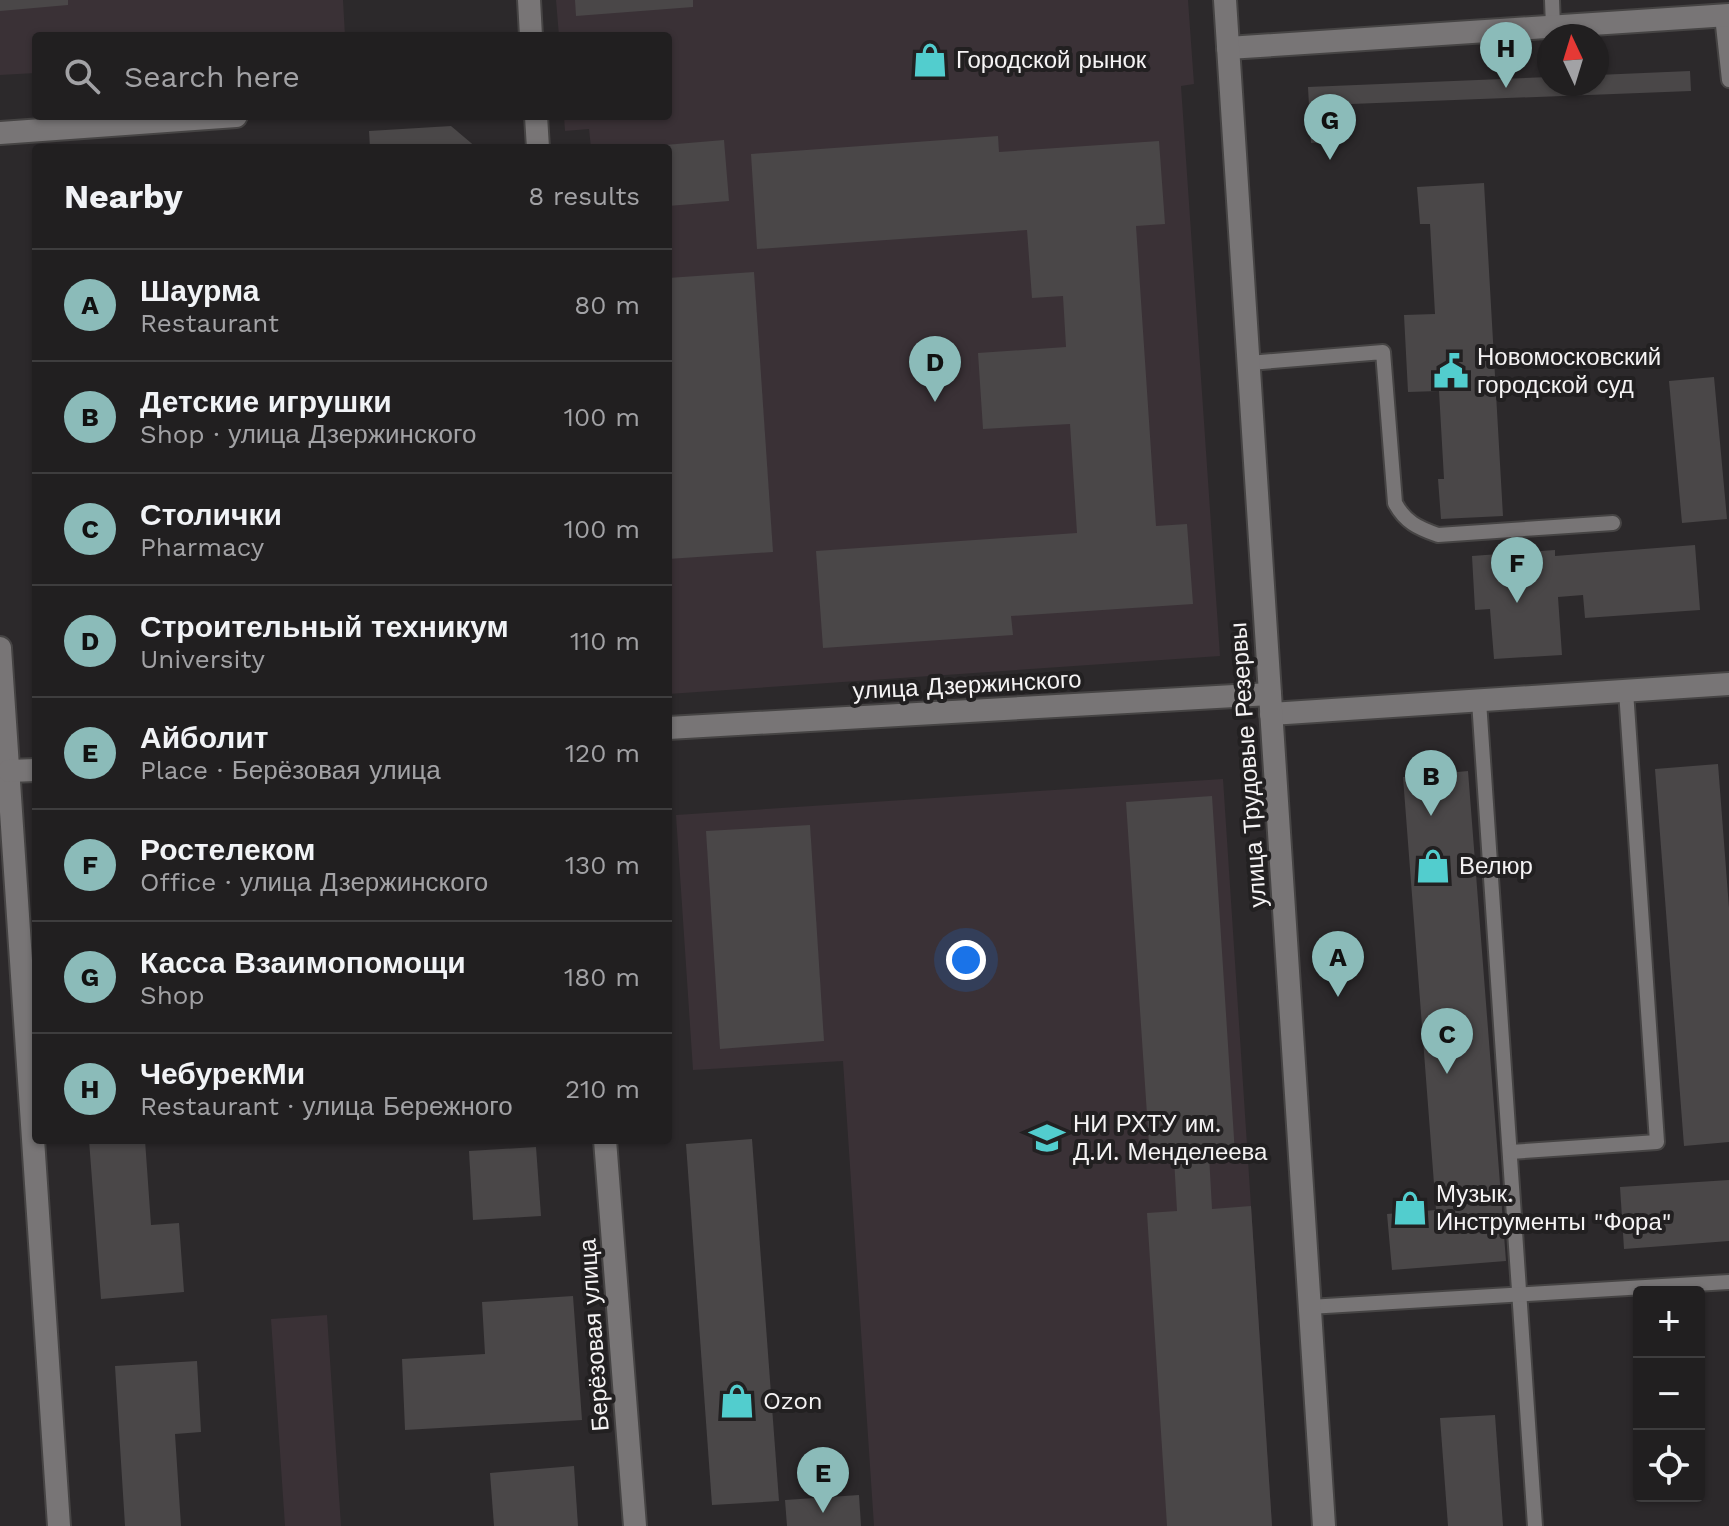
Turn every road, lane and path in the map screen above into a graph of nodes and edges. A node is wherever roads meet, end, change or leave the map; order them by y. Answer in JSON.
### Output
{"nodes":[{"id":1,"x":529,"y":0,"type":"edge"},
{"id":2,"x":1225,"y":0,"type":"edge"},
{"id":3,"x":1552,"y":0,"type":"edge"},
{"id":4,"x":1726,"y":16,"type":"edge"},
{"id":5,"x":1553,"y":24,"type":"edge"},
{"id":6,"x":1600,"y":24,"type":"edge"},
{"id":7,"x":1537,"y":28,"type":"edge"},
{"id":8,"x":531,"y":32,"type":"edge"},
{"id":9,"x":1228,"y":48,"type":"junction"},
{"id":10,"x":1729,"y":80,"type":"edge"},
{"id":11,"x":180,"y":120,"type":"edge"},
{"id":12,"x":536,"y":120,"type":"edge"},
{"id":13,"x":0,"y":133,"type":"edge"},
{"id":14,"x":538,"y":144,"type":"edge"},
{"id":15,"x":1249,"y":363,"type":"junction"},
{"id":16,"x":1613,"y":523,"type":"dead end"},
{"id":17,"x":0,"y":648,"type":"edge"},
{"id":18,"x":1729,"y":684,"type":"edge"},
{"id":19,"x":1626,"y":691,"type":"junction"},
{"id":20,"x":1479,"y":701,"type":"junction"},
{"id":21,"x":1270,"y":704,"type":"junction"},
{"id":22,"x":672,"y":728,"type":"edge"},
{"id":23,"x":32,"y":770,"type":"edge"},
{"id":24,"x":9,"y":771,"type":"junction"},
{"id":25,"x":32,"y":1118,"type":"edge"},
{"id":26,"x":34,"y":1144,"type":"edge"},
{"id":27,"x":605,"y":1144,"type":"edge"},
{"id":28,"x":1510,"y":1152,"type":"junction"},
{"id":29,"x":1729,"y":1282,"type":"edge"},
{"id":30,"x":1519,"y":1295,"type":"junction"},
{"id":31,"x":1309,"y":1307,"type":"junction"},
{"id":32,"x":59,"y":1526,"type":"edge"},
{"id":33,"x":635,"y":1526,"type":"edge"},
{"id":34,"x":1324,"y":1526,"type":"edge"},
{"id":35,"x":1535,"y":1526,"type":"edge"}],
"edges":[{"from":1,"to":8,"type":"street"},
{"from":2,"to":9,"type":"street","name":"улица Трудовые Резервы"},
{"from":3,"to":5,"type":"lane"},
{"from":4,"to":6,"type":"street"},
{"from":4,"to":10,"type":"lane"},
{"from":7,"to":9,"type":"street"},
{"from":9,"to":15,"type":"street","name":"улица Трудовые Резервы"},
{"from":11,"to":13,"type":"street"},
{"from":12,"to":14,"type":"street"},
{"from":15,"to":16,"type":"lane"},
{"from":15,"to":21,"type":"street","name":"улица Трудовые Резервы"},
{"from":17,"to":24,"type":"street"},
{"from":18,"to":19,"type":"street","name":"улица Дзержинского"},
{"from":19,"to":20,"type":"street","name":"улица Дзержинского"},
{"from":19,"to":28,"type":"lane"},
{"from":20,"to":21,"type":"street","name":"улица Дзержинского"},
{"from":20,"to":28,"type":"lane"},
{"from":21,"to":22,"type":"street","name":"улица Дзержинского"},
{"from":21,"to":31,"type":"street","name":"улица Трудовые Резервы"},
{"from":23,"to":24,"type":"street"},
{"from":24,"to":25,"type":"street"},
{"from":26,"to":32,"type":"street"},
{"from":27,"to":33,"type":"street","name":"Берёзовая улица"},
{"from":28,"to":30,"type":"lane"},
{"from":29,"to":30,"type":"lane"},
{"from":30,"to":31,"type":"lane"},
{"from":30,"to":35,"type":"lane"},
{"from":31,"to":34,"type":"street","name":"улица Трудовые Резервы"}]}
